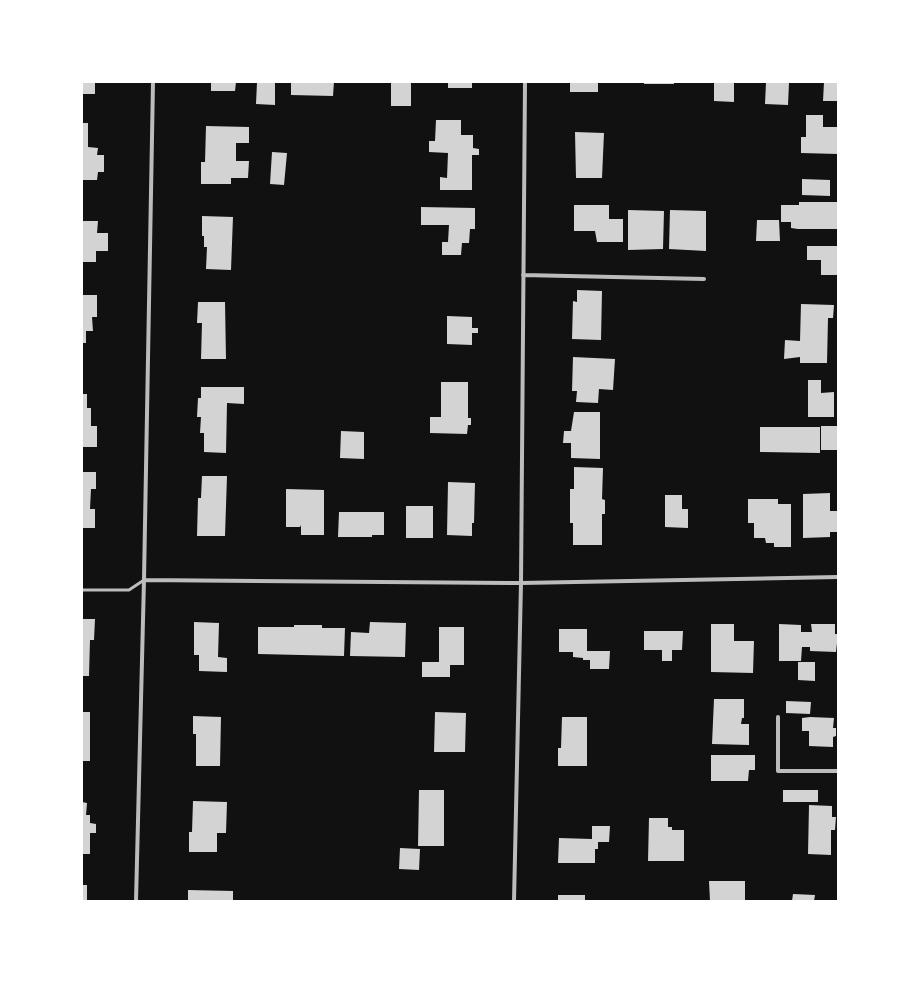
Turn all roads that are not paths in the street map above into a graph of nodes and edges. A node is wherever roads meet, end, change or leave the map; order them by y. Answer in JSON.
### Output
{"nodes":[{"id":1,"x":153,"y":82,"type":"edge"},
{"id":2,"x":525,"y":82,"type":"edge"},
{"id":3,"x":523,"y":275,"type":"junction"},
{"id":4,"x":704,"y":279,"type":"dead end"},
{"id":5,"x":838,"y":577,"type":"edge"},
{"id":6,"x":144,"y":580,"type":"junction"},
{"id":7,"x":521,"y":583,"type":"junction"},
{"id":8,"x":82,"y":590,"type":"edge"},
{"id":9,"x":778,"y":717,"type":"dead end"},
{"id":10,"x":838,"y":771,"type":"edge"},
{"id":11,"x":136,"y":901,"type":"edge"},
{"id":12,"x":514,"y":901,"type":"edge"}],
"edges":[{"from":1,"to":6,"type":"street"},
{"from":2,"to":3,"type":"street"},
{"from":3,"to":4,"type":"street"},
{"from":3,"to":7,"type":"street"},
{"from":5,"to":7,"type":"street"},
{"from":6,"to":7,"type":"street"},
{"from":6,"to":8,"type":"lane"},
{"from":6,"to":11,"type":"street"},
{"from":7,"to":12,"type":"street"},
{"from":9,"to":10,"type":"street"}]}
